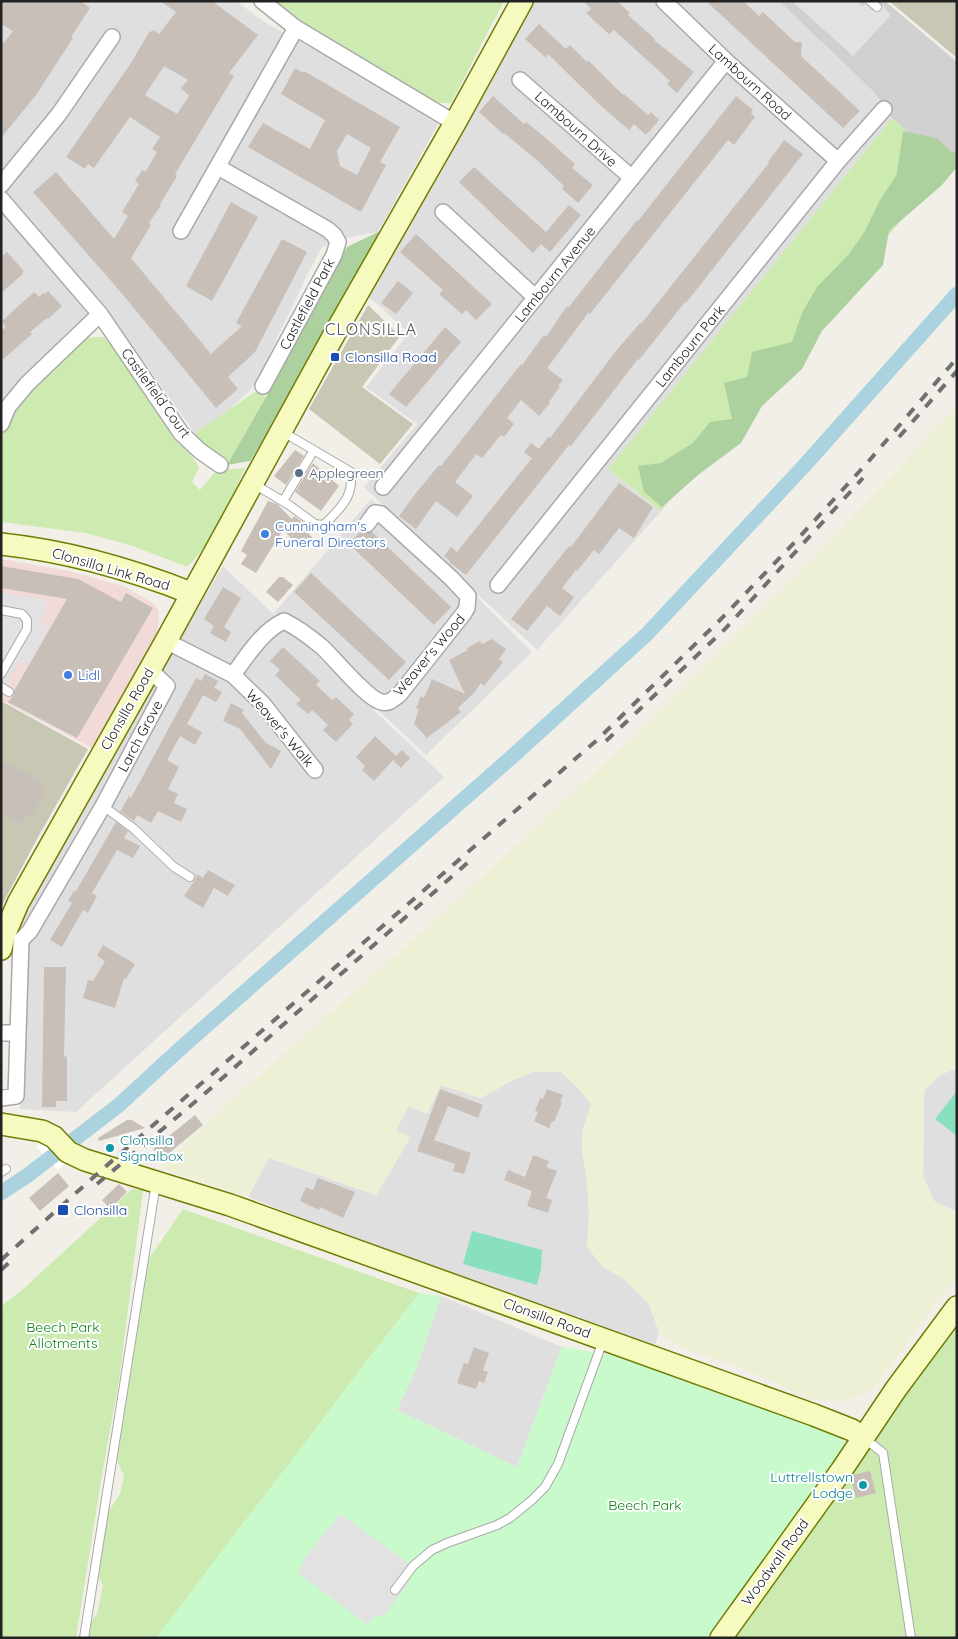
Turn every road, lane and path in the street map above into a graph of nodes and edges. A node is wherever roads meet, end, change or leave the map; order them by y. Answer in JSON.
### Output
{"nodes":[{"id":1,"x":262,"y":1,"type":"edge"},
{"id":2,"x":522,"y":1,"type":"edge"},
{"id":3,"x":664,"y":1,"type":"edge"},
{"id":4,"x":870,"y":1,"type":"edge"},
{"id":5,"x":877,"y":7,"type":"dead end"},
{"id":6,"x":296,"y":28,"type":"junction"},
{"id":7,"x":112,"y":37,"type":"dead end"},
{"id":8,"x":726,"y":61,"type":"junction"},
{"id":9,"x":520,"y":80,"type":"dead end"},
{"id":10,"x":884,"y":109,"type":"dead end"},
{"id":11,"x":455,"y":123,"type":"junction"},
{"id":12,"x":838,"y":161,"type":"junction"},
{"id":13,"x":218,"y":167,"type":"junction"},
{"id":14,"x":632,"y":178,"type":"junction"},
{"id":15,"x":1,"y":185,"type":"edge"},
{"id":16,"x":1,"y":199,"type":"edge"},
{"id":17,"x":443,"y":212,"type":"dead end"},
{"id":18,"x":181,"y":231,"type":"dead end"},
{"id":19,"x":536,"y":298,"type":"junction"},
{"id":20,"x":100,"y":314,"type":"junction"},
{"id":21,"x":263,"y":386,"type":"dead end"},
{"id":22,"x":4,"y":406,"type":"edge"},
{"id":23,"x":1,"y":424,"type":"edge"},
{"id":24,"x":282,"y":431,"type":"junction"},
{"id":25,"x":314,"y":450,"type":"junction"},
{"id":26,"x":220,"y":465,"type":"dead end"},
{"id":27,"x":253,"y":483,"type":"junction"},
{"id":28,"x":383,"y":487,"type":"dead end"},
{"id":29,"x":283,"y":501,"type":"junction"},
{"id":30,"x":367,"y":524,"type":"dead end"},
{"id":31,"x":1,"y":544,"type":"edge"},
{"id":32,"x":498,"y":585,"type":"dead end"},
{"id":33,"x":191,"y":593,"type":"junction"},
{"id":34,"x":1,"y":610,"type":"edge"},
{"id":35,"x":166,"y":641,"type":"junction"},
{"id":36,"x":150,"y":670,"type":"junction"},
{"id":37,"x":2,"y":671,"type":"edge"},
{"id":38,"x":233,"y":675,"type":"junction"},
{"id":39,"x":1,"y":687,"type":"edge"},
{"id":40,"x":9,"y":692,"type":"dead end"},
{"id":41,"x":315,"y":770,"type":"dead end"},
{"id":42,"x":79,"y":794,"type":"junction"},
{"id":43,"x":103,"y":806,"type":"junction"},
{"id":44,"x":190,"y":877,"type":"dead end"},
{"id":45,"x":6,"y":944,"type":"edge"},
{"id":46,"x":1,"y":1033,"type":"edge"},
{"id":47,"x":17,"y":1033,"type":"junction"},
{"id":48,"x":1,"y":1098,"type":"edge"},
{"id":49,"x":1,"y":1124,"type":"edge"},
{"id":50,"x":156,"y":1182,"type":"junction"},
{"id":51,"x":957,"y":1307,"type":"edge"},
{"id":52,"x":603,"y":1339,"type":"junction"},
{"id":53,"x":863,"y":1437,"type":"junction"},
{"id":54,"x":395,"y":1590,"type":"dead end"},
{"id":55,"x":84,"y":1638,"type":"edge"},
{"id":56,"x":721,"y":1638,"type":"edge"},
{"id":57,"x":911,"y":1638,"type":"edge"}],
"edges":[{"from":1,"to":6,"type":"street"},
{"from":2,"to":11,"type":"main road","name":"Clonsilla Road"},
{"from":3,"to":8,"type":"street","name":"Lambourn Road"},
{"from":4,"to":5,"type":"lane"},
{"from":6,"to":11,"type":"street"},
{"from":6,"to":13,"type":"street"},
{"from":7,"to":15,"type":"street"},
{"from":8,"to":12,"type":"street","name":"Lambourn Road"},
{"from":8,"to":14,"type":"street","name":"Lambourn Avenue"},
{"from":9,"to":14,"type":"street","name":"Lambourn Drive"},
{"from":10,"to":12,"type":"street","name":"Lambourn Park"},
{"from":11,"to":24,"type":"main road","name":"Clonsilla Road"},
{"from":12,"to":32,"type":"street","name":"Lambourn Park"},
{"from":13,"to":18,"type":"street"},
{"from":13,"to":21,"type":"street","name":"Castlefield Park"},
{"from":14,"to":19,"type":"street","name":"Lambourn Avenue"},
{"from":16,"to":20,"type":"street","name":"Castlefield Court"},
{"from":17,"to":19,"type":"street"},
{"from":19,"to":28,"type":"street","name":"Lambourn Avenue"},
{"from":20,"to":22,"type":"street"},
{"from":20,"to":26,"type":"street","name":"Castlefield Court"},
{"from":22,"to":23,"type":"street"},
{"from":24,"to":25,"type":"lane"},
{"from":24,"to":27,"type":"main road","name":"Clonsilla Road"},
{"from":25,"to":29,"type":"lane"},
{"from":25,"to":29,"type":"lane"},
{"from":27,"to":29,"type":"lane"},
{"from":27,"to":33,"type":"main road","name":"Clonsilla Road"},
{"from":30,"to":38,"type":"street","name":"Weaver's Wood"},
{"from":31,"to":33,"type":"main road","name":"Clonsilla Link Road"},
{"from":33,"to":35,"type":"main road","name":"Clonsilla Road"},
{"from":34,"to":37,"type":"lane"},
{"from":35,"to":36,"type":"main road","name":"Clonsilla Road"},
{"from":35,"to":38,"type":"street","name":"Weaver's Walk"},
{"from":36,"to":42,"type":"main road","name":"Clonsilla Road"},
{"from":36,"to":43,"type":"street","name":"Larch Grove"},
{"from":38,"to":41,"type":"street","name":"Weaver's Walk"},
{"from":39,"to":40,"type":"lane"},
{"from":42,"to":43,"type":"street"},
{"from":42,"to":45,"type":"main road","name":"Clonsilla Road"},
{"from":43,"to":44,"type":"lane"},
{"from":43,"to":45,"type":"street","name":"Larch Grove"},
{"from":45,"to":47,"type":"street"},
{"from":46,"to":47,"type":"street"},
{"from":47,"to":48,"type":"street"},
{"from":49,"to":50,"type":"main road","name":"Clonsilla Road"},
{"from":50,"to":52,"type":"main road","name":"Clonsilla Road"},
{"from":50,"to":55,"type":"lane"},
{"from":51,"to":53,"type":"main road","name":"Woodwall Road"},
{"from":52,"to":53,"type":"main road","name":"Clonsilla Road"},
{"from":52,"to":54,"type":"lane"},
{"from":53,"to":56,"type":"main road","name":"Woodwall Road"},
{"from":53,"to":57,"type":"lane"}]}
